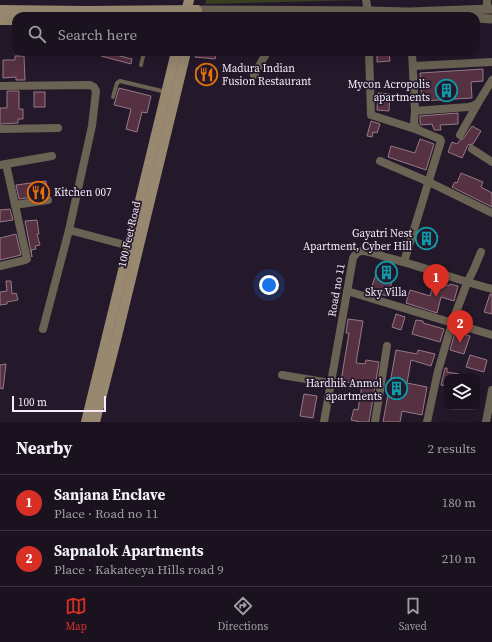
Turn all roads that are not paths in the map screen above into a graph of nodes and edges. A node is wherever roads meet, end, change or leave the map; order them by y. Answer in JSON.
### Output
{"nodes":[{"id":1,"x":189,"y":0,"type":"edge"},
{"id":2,"x":366,"y":0,"type":"edge"},
{"id":3,"x":489,"y":6,"type":"edge"},
{"id":4,"x":0,"y":10,"type":"edge"},
{"id":5,"x":193,"y":10,"type":"edge"},
{"id":6,"x":368,"y":11,"type":"junction"},
{"id":7,"x":480,"y":18,"type":"edge"},
{"id":8,"x":492,"y":19,"type":"edge"},
{"id":9,"x":0,"y":20,"type":"edge"},
{"id":10,"x":12,"y":20,"type":"edge"},
{"id":11,"x":143,"y":56,"type":"edge"},
{"id":12,"x":175,"y":56,"type":"edge"},
{"id":13,"x":185,"y":56,"type":"edge"},
{"id":14,"x":265,"y":56,"type":"edge"},
{"id":15,"x":369,"y":56,"type":"edge"},
{"id":16,"x":412,"y":56,"type":"edge"},
{"id":17,"x":492,"y":62,"type":"edge"},
{"id":18,"x":141,"y":65,"type":"dead end"},
{"id":19,"x":413,"y":66,"type":"junction"},
{"id":20,"x":254,"y":75,"type":"dead end"},
{"id":21,"x":492,"y":80,"type":"edge"},
{"id":22,"x":0,"y":86,"type":"edge"},
{"id":23,"x":166,"y":92,"type":"junction"},
{"id":24,"x":113,"y":97,"type":"dead end"},
{"id":25,"x":478,"y":103,"type":"junction"},
{"id":26,"x":415,"y":111,"type":"junction"},
{"id":27,"x":58,"y":128,"type":"dead end"},
{"id":28,"x":0,"y":129,"type":"edge"},
{"id":29,"x":418,"y":130,"type":"junction"},
{"id":30,"x":460,"y":135,"type":"dead end"},
{"id":31,"x":472,"y":149,"type":"dead end"},
{"id":32,"x":52,"y":156,"type":"dead end"},
{"id":33,"x":380,"y":161,"type":"dead end"},
{"id":34,"x":492,"y":162,"type":"edge"},
{"id":35,"x":3,"y":164,"type":"edge"},
{"id":36,"x":429,"y":182,"type":"junction"},
{"id":37,"x":48,"y":200,"type":"dead end"},
{"id":38,"x":15,"y":205,"type":"junction"},
{"id":39,"x":492,"y":213,"type":"edge"},
{"id":40,"x":69,"y":230,"type":"junction"},
{"id":41,"x":129,"y":246,"type":"junction"},
{"id":42,"x":481,"y":252,"type":"dead end"},
{"id":43,"x":404,"y":262,"type":"junction"},
{"id":44,"x":0,"y":266,"type":"edge"},
{"id":45,"x":467,"y":283,"type":"junction"},
{"id":46,"x":492,"y":289,"type":"edge"},
{"id":47,"x":347,"y":291,"type":"junction"},
{"id":48,"x":452,"y":323,"type":"junction"},
{"id":49,"x":43,"y":329,"type":"dead end"},
{"id":50,"x":492,"y":335,"type":"edge"},
{"id":51,"x":387,"y":346,"type":"dead end"},
{"id":52,"x":282,"y":375,"type":"dead end"},
{"id":53,"x":330,"y":383,"type":"junction"},
{"id":54,"x":492,"y":390,"type":"edge"},
{"id":55,"x":86,"y":422,"type":"edge"},
{"id":56,"x":95,"y":422,"type":"edge"},
{"id":57,"x":324,"y":422,"type":"edge"},
{"id":58,"x":375,"y":422,"type":"edge"},
{"id":59,"x":427,"y":422,"type":"edge"},
{"id":60,"x":486,"y":422,"type":"edge"}],
"edges":[{"from":1,"to":5,"type":"main road"},
{"from":2,"to":6,"type":"street"},
{"from":3,"to":6,"type":"street"},
{"from":4,"to":5,"type":"main road"},
{"from":5,"to":6,"type":"street"},
{"from":7,"to":8,"type":"street"},
{"from":9,"to":10,"type":"main road"},
{"from":11,"to":18,"type":"lane"},
{"from":12,"to":23,"type":"main road","name":"100 Feet Road"},
{"from":13,"to":56,"type":"main road","name":"100 Feet Road"},
{"from":14,"to":20,"type":"street"},
{"from":15,"to":29,"type":"street"},
{"from":16,"to":19,"type":"street"},
{"from":17,"to":19,"type":"street"},
{"from":19,"to":26,"type":"street"},
{"from":21,"to":25,"type":"street"},
{"from":22,"to":40,"type":"street"},
{"from":23,"to":24,"type":"lane"},
{"from":23,"to":41,"type":"main road","name":"100 Feet Road"},
{"from":25,"to":26,"type":"street"},
{"from":25,"to":30,"type":"street"},
{"from":26,"to":29,"type":"street"},
{"from":27,"to":28,"type":"street"},
{"from":29,"to":36,"type":"street"},
{"from":31,"to":34,"type":"street"},
{"from":32,"to":35,"type":"street"},
{"from":33,"to":36,"type":"street"},
{"from":35,"to":38,"type":"street"},
{"from":36,"to":39,"type":"street"},
{"from":36,"to":43,"type":"street"},
{"from":37,"to":38,"type":"street"},
{"from":38,"to":44,"type":"street"},
{"from":40,"to":41,"type":"street"},
{"from":40,"to":49,"type":"street"},
{"from":41,"to":55,"type":"main road","name":"100 Feet Road"},
{"from":42,"to":45,"type":"street"},
{"from":43,"to":45,"type":"street","name":"Road no 11"},
{"from":43,"to":47,"type":"street","name":"Road no 11"},
{"from":45,"to":46,"type":"street","name":"Road no 11"},
{"from":45,"to":48,"type":"street"},
{"from":47,"to":48,"type":"street"},
{"from":47,"to":53,"type":"street","name":"Road no 11"},
{"from":48,"to":50,"type":"street"},
{"from":48,"to":59,"type":"street"},
{"from":51,"to":58,"type":"street"},
{"from":52,"to":53,"type":"street"},
{"from":53,"to":57,"type":"street","name":"Road no 11"},
{"from":54,"to":60,"type":"street"}]}
